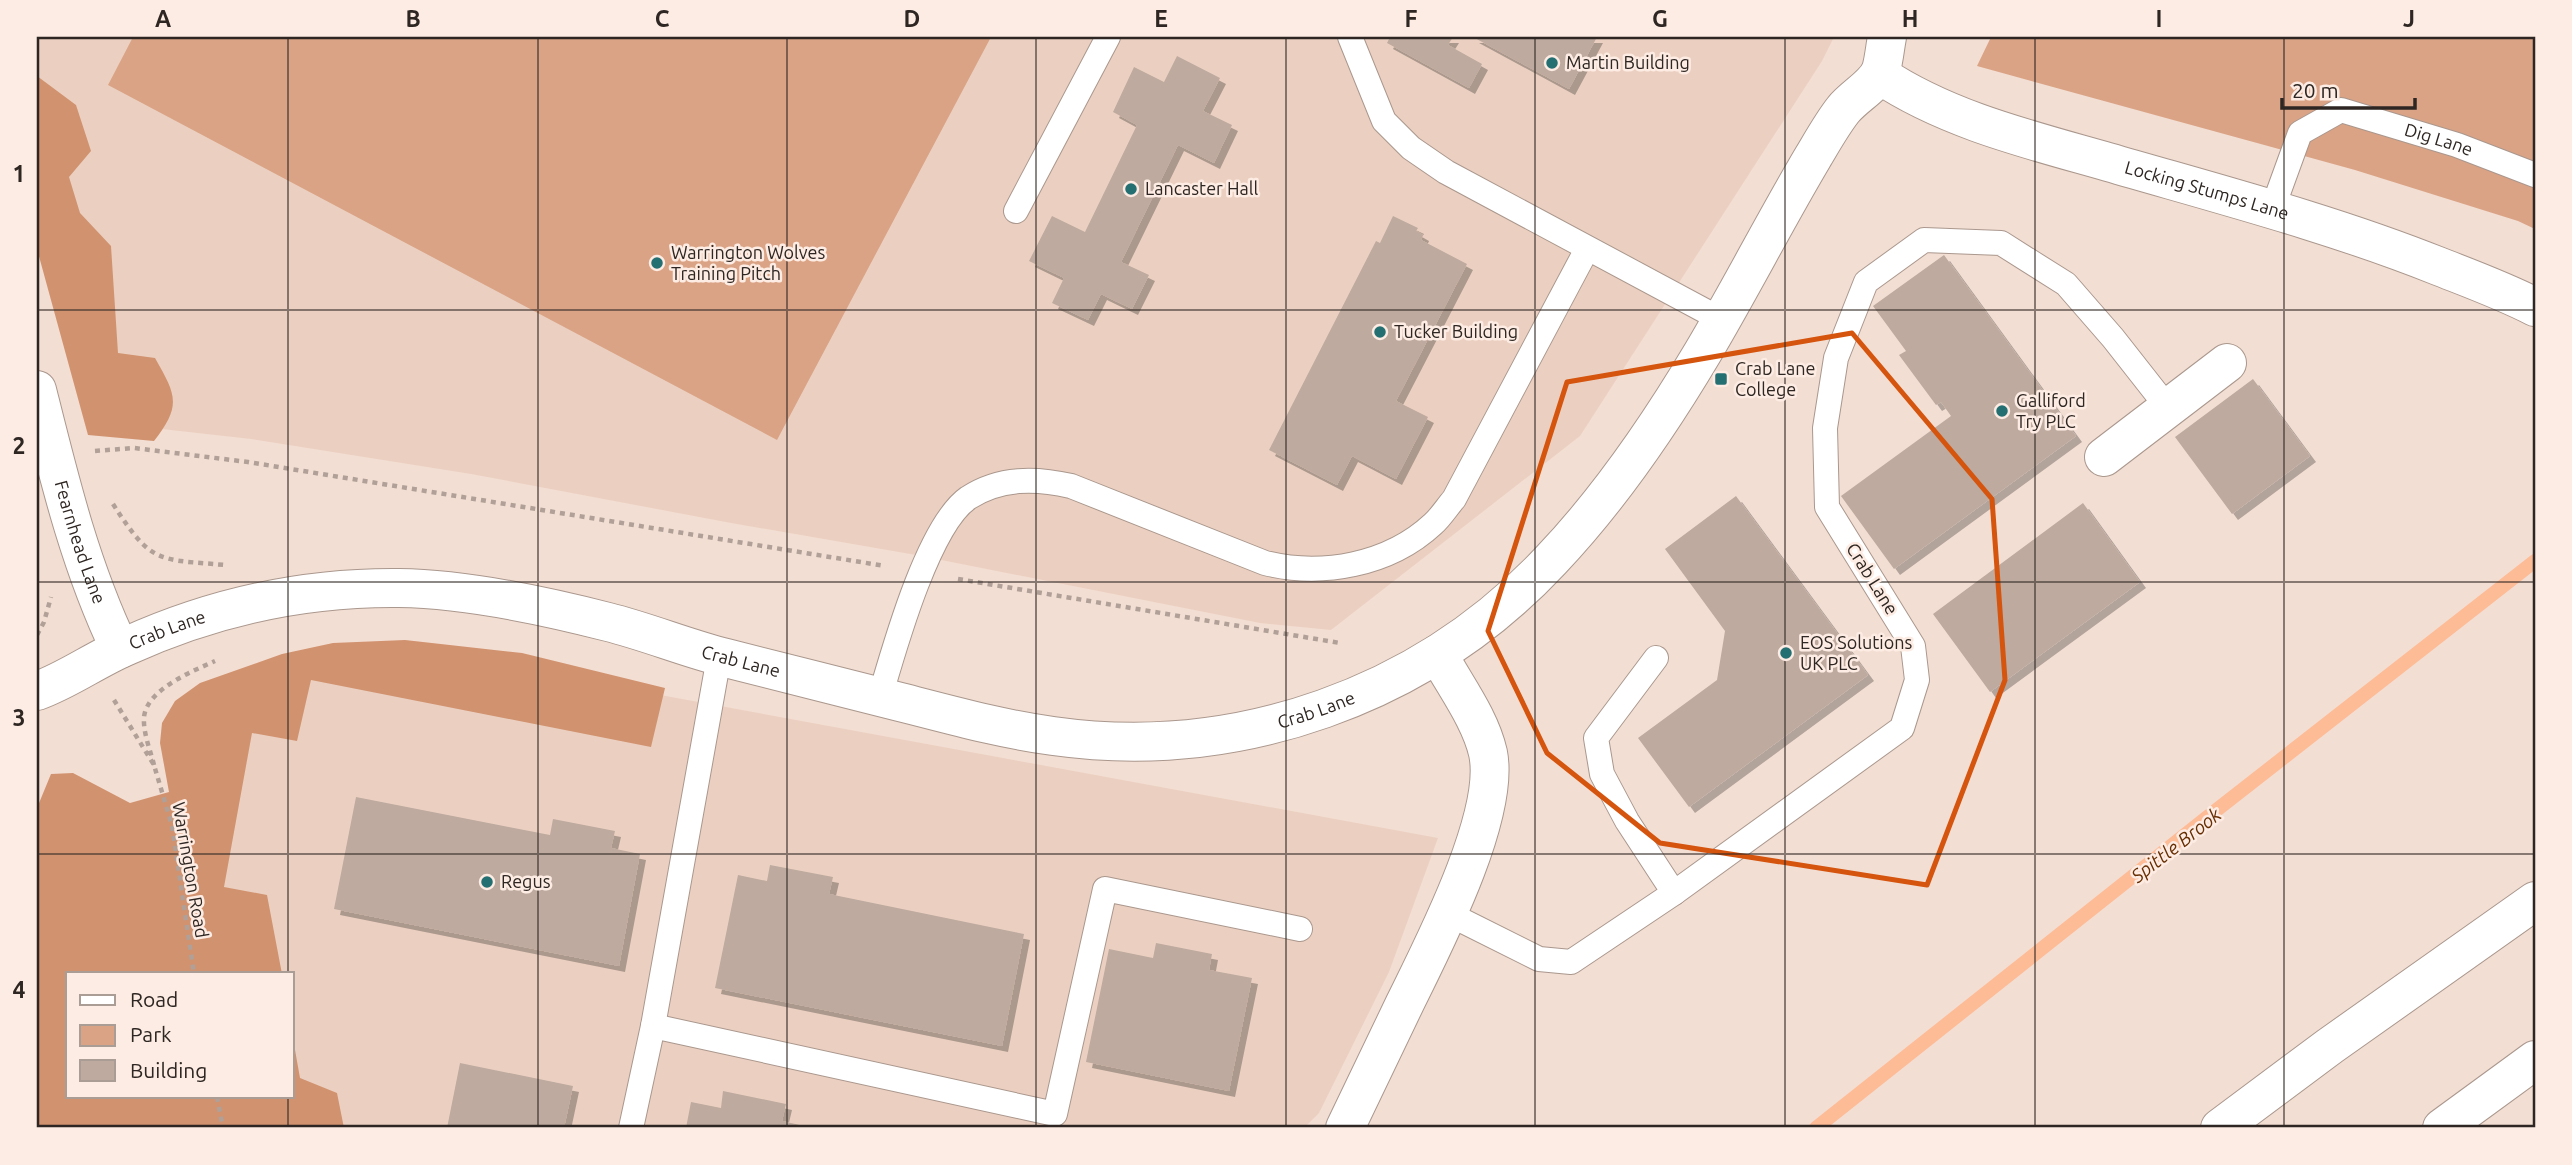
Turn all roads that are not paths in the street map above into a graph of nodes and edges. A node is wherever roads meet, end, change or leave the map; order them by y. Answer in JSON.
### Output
{"nodes":[{"id":1,"x":1108,"y":37,"type":"edge"},
{"id":2,"x":1350,"y":37,"type":"edge"},
{"id":3,"x":1887,"y":37,"type":"edge"},
{"id":4,"x":1880,"y":75,"type":"junction"},
{"id":5,"x":2535,"y":175,"type":"edge"},
{"id":6,"x":2272,"y":210,"type":"junction"},
{"id":7,"x":1016,"y":211,"type":"dead end"},
{"id":8,"x":1587,"y":249,"type":"junction"},
{"id":9,"x":2535,"y":307,"type":"edge"},
{"id":10,"x":1722,"y":320,"type":"junction"},
{"id":11,"x":2227,"y":363,"type":"dead end"},
{"id":12,"x":37,"y":390,"type":"edge"},
{"id":13,"x":2168,"y":408,"type":"junction"},
{"id":14,"x":2104,"y":457,"type":"dead end"},
{"id":15,"x":1438,"y":654,"type":"junction"},
{"id":16,"x":106,"y":656,"type":"junction"},
{"id":17,"x":719,"y":657,"type":"junction"},
{"id":18,"x":1656,"y":658,"type":"dead end"},
{"id":19,"x":39,"y":693,"type":"edge"},
{"id":20,"x":880,"y":697,"type":"junction"},
{"id":21,"x":1674,"y":893,"type":"junction"},
{"id":22,"x":2535,"y":901,"type":"edge"},
{"id":23,"x":1448,"y":914,"type":"junction"},
{"id":24,"x":1300,"y":929,"type":"dead end"},
{"id":25,"x":653,"y":1026,"type":"junction"},
{"id":26,"x":2535,"y":1060,"type":"edge"},
{"id":27,"x":631,"y":1128,"type":"edge"},
{"id":28,"x":1345,"y":1128,"type":"edge"},
{"id":29,"x":2220,"y":1128,"type":"edge"},
{"id":30,"x":2442,"y":1128,"type":"edge"}],
"edges":[{"from":1,"to":7,"type":"lane"},
{"from":2,"to":8,"type":"lane"},
{"from":3,"to":4,"type":"main road"},
{"from":4,"to":6,"type":"main road","name":"Locking Stumps Lane"},
{"from":4,"to":10,"type":"main road","name":"Crab Lane"},
{"from":5,"to":6,"type":"lane","name":"Dig Lane"},
{"from":6,"to":9,"type":"main road","name":"Locking Stumps Lane"},
{"from":8,"to":10,"type":"lane"},
{"from":8,"to":20,"type":"lane"},
{"from":10,"to":15,"type":"main road","name":"Crab Lane"},
{"from":11,"to":13,"type":"main road"},
{"from":12,"to":16,"type":"main road","name":"Fearnhead Lane"},
{"from":13,"to":14,"type":"main road"},
{"from":13,"to":21,"type":"lane","name":"Crab Lane"},
{"from":15,"to":20,"type":"main road","name":"Crab Lane"},
{"from":15,"to":23,"type":"main road"},
{"from":16,"to":17,"type":"main road","name":"Crab Lane"},
{"from":16,"to":19,"type":"main road","name":"Crab Lane"},
{"from":17,"to":20,"type":"main road","name":"Crab Lane"},
{"from":17,"to":25,"type":"lane"},
{"from":18,"to":21,"type":"lane"},
{"from":21,"to":23,"type":"lane","name":"Crab Lane"},
{"from":22,"to":29,"type":"main road"},
{"from":23,"to":28,"type":"main road"},
{"from":24,"to":25,"type":"lane"},
{"from":25,"to":27,"type":"lane"},
{"from":26,"to":30,"type":"main road"}]}
